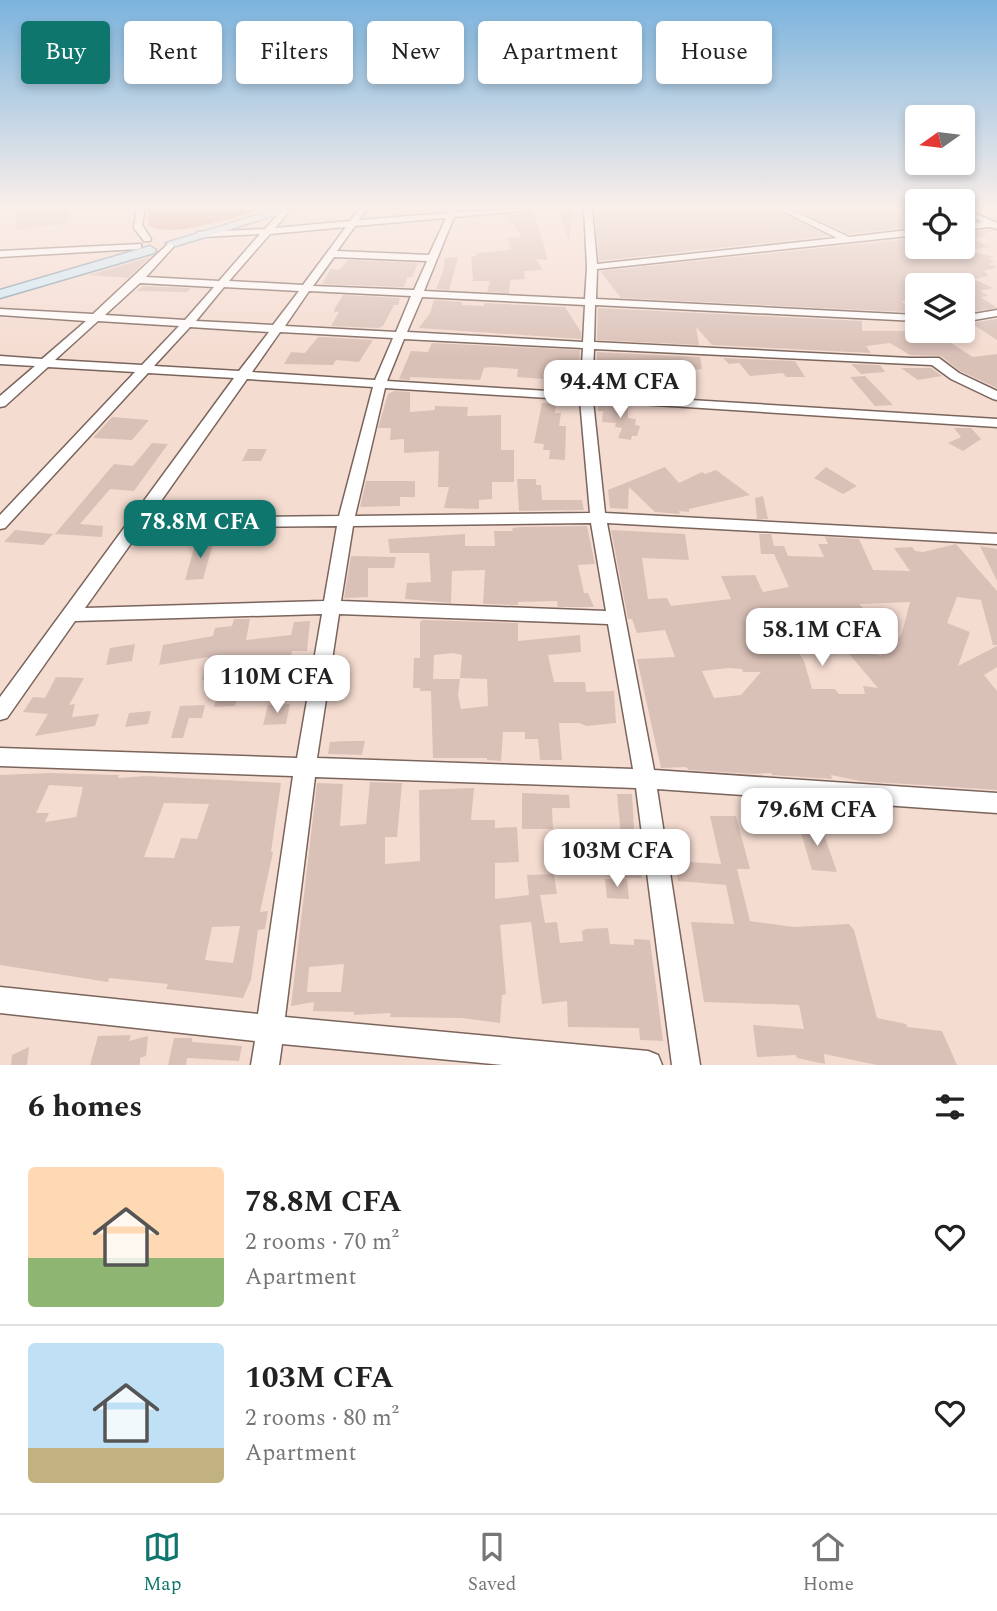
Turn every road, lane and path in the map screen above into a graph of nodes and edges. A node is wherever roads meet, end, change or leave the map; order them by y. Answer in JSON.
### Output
{"nodes":[{"id":1,"x":102,"y":258,"type":"edge"},
{"id":2,"x":158,"y":258,"type":"edge"},
{"id":3,"x":246,"y":258,"type":"edge"},
{"id":4,"x":328,"y":258,"type":"edge"},
{"id":5,"x":425,"y":258,"type":"edge"},
{"id":6,"x":433,"y":258,"type":"joint"},
{"id":7,"x":591,"y":258,"type":"edge"},
{"id":8,"x":681,"y":258,"type":"edge"},
{"id":9,"x":592,"y":267,"type":"junction"},
{"id":10,"x":138,"y":280,"type":"junction"},
{"id":11,"x":223,"y":283,"type":"junction"},
{"id":12,"x":306,"y":289,"type":"junction"},
{"id":13,"x":0,"y":292,"type":"edge"},
{"id":14,"x":418,"y":293,"type":"junction"},
{"id":15,"x":589,"y":303,"type":"junction"},
{"id":16,"x":0,"y":312,"type":"edge"},
{"id":17,"x":995,"y":316,"type":"edge"},
{"id":18,"x":95,"y":317,"type":"junction"},
{"id":19,"x":905,"y":317,"type":"edge"},
{"id":20,"x":975,"y":317,"type":"edge"},
{"id":21,"x":187,"y":324,"type":"junction"},
{"id":22,"x":277,"y":329,"type":"junction"},
{"id":23,"x":402,"y":335,"type":"junction"},
{"id":24,"x":586,"y":345,"type":"junction"},
{"id":25,"x":0,"y":360,"type":"edge"},
{"id":26,"x":48,"y":361,"type":"junction"},
{"id":27,"x":144,"y":369,"type":"junction"},
{"id":28,"x":244,"y":376,"type":"junction"},
{"id":29,"x":380,"y":383,"type":"junction"},
{"id":30,"x":997,"y":396,"type":"edge"},
{"id":31,"x":586,"y":398,"type":"junction"},
{"id":32,"x":0,"y":403,"type":"edge"},
{"id":33,"x":997,"y":423,"type":"edge"},
{"id":34,"x":598,"y":518,"type":"junction"},
{"id":35,"x":346,"y":520,"type":"junction"},
{"id":36,"x":138,"y":523,"type":"junction"},
{"id":37,"x":0,"y":524,"type":"edge"},
{"id":38,"x":997,"y":539,"type":"edge"},
{"id":39,"x":330,"y":607,"type":"junction"},
{"id":40,"x":71,"y":615,"type":"junction"},
{"id":41,"x":618,"y":618,"type":"junction"},
{"id":42,"x":0,"y":712,"type":"edge"},
{"id":43,"x":0,"y":757,"type":"edge"},
{"id":44,"x":305,"y":770,"type":"junction"},
{"id":45,"x":645,"y":779,"type":"junction"},
{"id":46,"x":997,"y":803,"type":"edge"},
{"id":47,"x":0,"y":1000,"type":"edge"},
{"id":48,"x":270,"y":1030,"type":"junction"},
{"id":49,"x":265,"y":1065,"type":"edge"},
{"id":50,"x":649,"y":1065,"type":"edge"},
{"id":51,"x":686,"y":1065,"type":"edge"}],
"edges":[{"from":1,"to":13,"type":"main road"},
{"from":2,"to":10,"type":"street"},
{"from":3,"to":11,"type":"street"},
{"from":4,"to":12,"type":"street"},
{"from":5,"to":6,"type":"street"},
{"from":6,"to":14,"type":"street"},
{"from":7,"to":9,"type":"street"},
{"from":8,"to":9,"type":"street"},
{"from":9,"to":15,"type":"street"},
{"from":10,"to":11,"type":"street"},
{"from":10,"to":18,"type":"street"},
{"from":11,"to":12,"type":"street"},
{"from":11,"to":21,"type":"street"},
{"from":12,"to":14,"type":"street"},
{"from":12,"to":22,"type":"street"},
{"from":14,"to":15,"type":"street"},
{"from":14,"to":23,"type":"street"},
{"from":15,"to":19,"type":"street"},
{"from":15,"to":24,"type":"street"},
{"from":16,"to":18,"type":"street"},
{"from":17,"to":20,"type":"street"},
{"from":18,"to":21,"type":"street"},
{"from":18,"to":26,"type":"street"},
{"from":21,"to":22,"type":"street"},
{"from":21,"to":27,"type":"street"},
{"from":22,"to":23,"type":"street"},
{"from":22,"to":28,"type":"street"},
{"from":23,"to":24,"type":"street"},
{"from":23,"to":29,"type":"street"},
{"from":24,"to":30,"type":"street"},
{"from":24,"to":31,"type":"street"},
{"from":25,"to":26,"type":"street"},
{"from":26,"to":27,"type":"street"},
{"from":26,"to":32,"type":"street"},
{"from":27,"to":28,"type":"street"},
{"from":27,"to":37,"type":"street"},
{"from":28,"to":29,"type":"street"},
{"from":28,"to":36,"type":"street"},
{"from":29,"to":31,"type":"street"},
{"from":29,"to":35,"type":"street"},
{"from":31,"to":33,"type":"street"},
{"from":31,"to":34,"type":"street"},
{"from":34,"to":35,"type":"street"},
{"from":34,"to":38,"type":"street"},
{"from":34,"to":41,"type":"street"},
{"from":35,"to":36,"type":"street"},
{"from":35,"to":39,"type":"street"},
{"from":36,"to":40,"type":"street"},
{"from":39,"to":40,"type":"street"},
{"from":39,"to":41,"type":"street"},
{"from":39,"to":44,"type":"street"},
{"from":40,"to":42,"type":"street"},
{"from":41,"to":45,"type":"street"},
{"from":43,"to":44,"type":"street"},
{"from":44,"to":45,"type":"street"},
{"from":44,"to":48,"type":"street"},
{"from":45,"to":46,"type":"street"},
{"from":45,"to":51,"type":"street"},
{"from":47,"to":48,"type":"street"},
{"from":48,"to":49,"type":"street"},
{"from":48,"to":50,"type":"street"}]}
